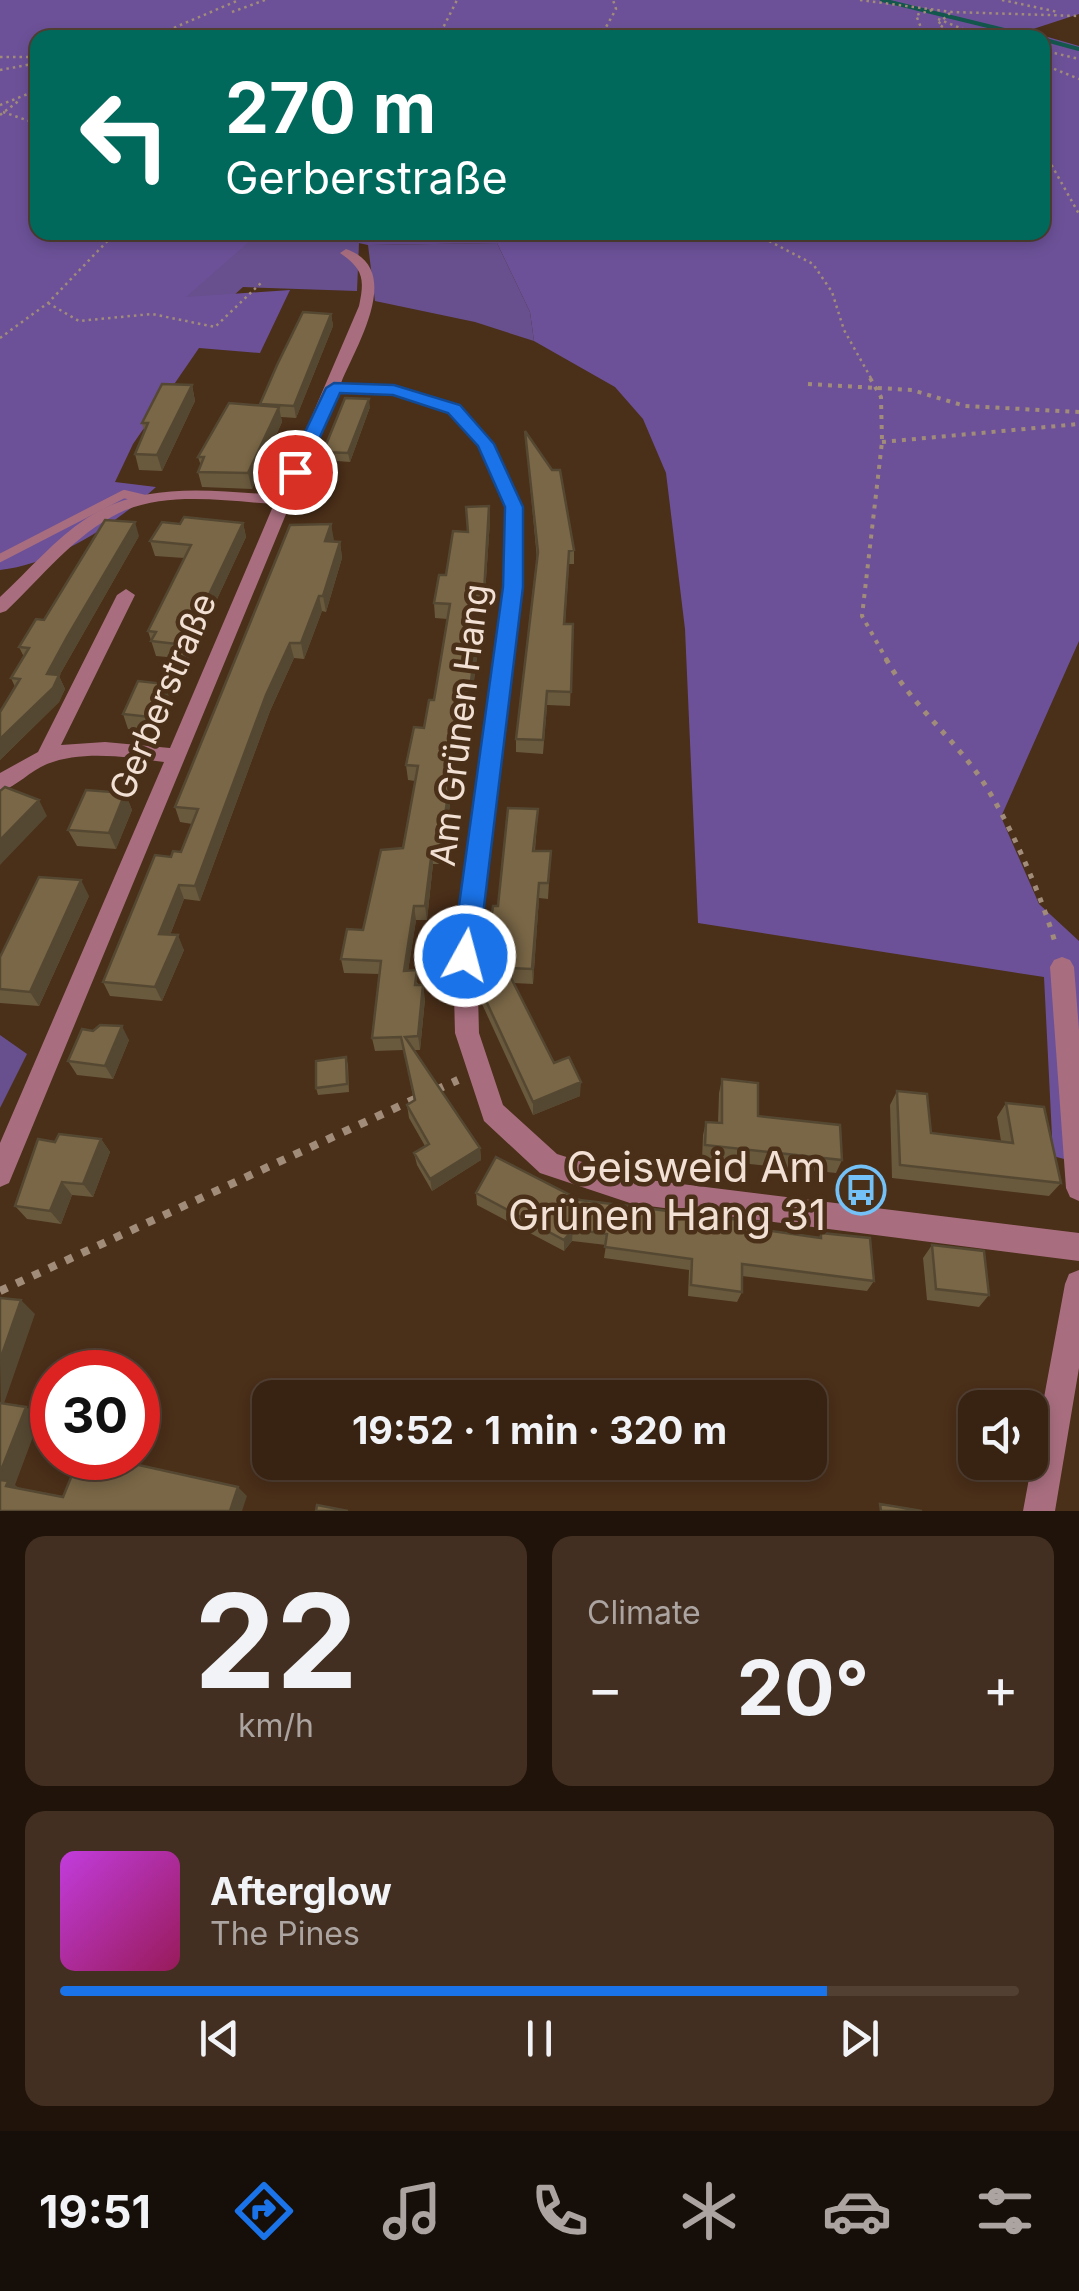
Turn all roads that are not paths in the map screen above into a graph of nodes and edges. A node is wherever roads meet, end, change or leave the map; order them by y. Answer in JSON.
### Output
{"nodes":[{"id":1,"x":346,"y":254,"type":"dead end"},
{"id":2,"x":334,"y":388,"type":"junction"},
{"id":3,"x":145,"y":499,"type":"junction"},
{"id":4,"x":282,"y":500,"type":"junction"},
{"id":5,"x":0,"y":558,"type":"edge"},
{"id":6,"x":126,"y":595,"type":"dead end"},
{"id":7,"x":0,"y":607,"type":"edge"},
{"id":8,"x":47,"y":753,"type":"junction"},
{"id":9,"x":174,"y":756,"type":"junction"},
{"id":10,"x":0,"y":784,"type":"edge"},
{"id":11,"x":1062,"y":967,"type":"road end"},
{"id":12,"x":0,"y":1174,"type":"edge"},
{"id":13,"x":1079,"y":1188,"type":"edge"},
{"id":14,"x":1079,"y":1247,"type":"edge"},
{"id":15,"x":1079,"y":1284,"type":"edge"},
{"id":16,"x":1040,"y":1511,"type":"edge"}],
"edges":[{"from":1,"to":2,"type":"street","name":"Gerberstraße"},
{"from":2,"to":4,"type":"street","name":"Gerberstraße"},
{"from":2,"to":14,"type":"street","name":"Am Grünen Hang"},
{"from":3,"to":4,"type":"street"},
{"from":3,"to":5,"type":"lane"},
{"from":3,"to":7,"type":"street"},
{"from":4,"to":9,"type":"street","name":"Gerberstraße"},
{"from":6,"to":8,"type":"street"},
{"from":8,"to":9,"type":"street"},
{"from":8,"to":10,"type":"street"},
{"from":9,"to":12,"type":"street","name":"Gerberstraße"},
{"from":11,"to":13,"type":"street"},
{"from":15,"to":16,"type":"street"}]}
